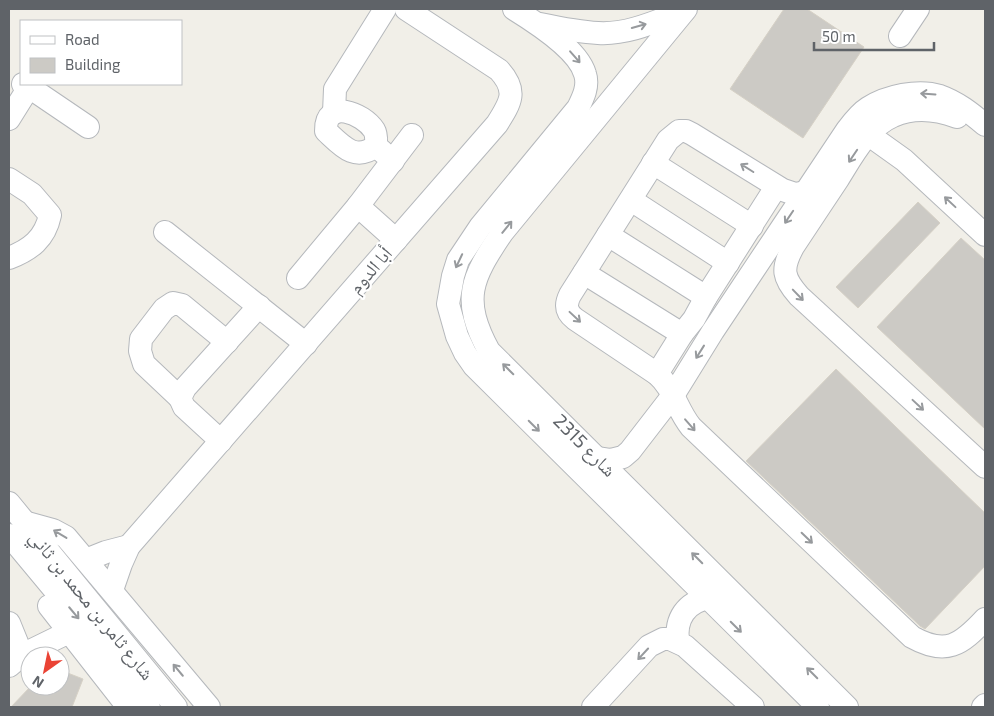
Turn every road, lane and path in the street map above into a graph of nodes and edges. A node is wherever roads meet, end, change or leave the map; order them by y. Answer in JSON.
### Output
{"nodes":[{"id":1,"x":385,"y":9,"type":"edge"},
{"id":2,"x":406,"y":9,"type":"edge"},
{"id":3,"x":514,"y":9,"type":"edge"},
{"id":4,"x":918,"y":9,"type":"edge"},
{"id":5,"x":686,"y":10,"type":"edge"},
{"id":6,"x":539,"y":24,"type":"junction"},
{"id":7,"x":900,"y":36,"type":"dead end"},
{"id":8,"x":9,"y":75,"type":"edge"},
{"id":9,"x":20,"y":81,"type":"edge"},
{"id":10,"x":25,"y":85,"type":"edge"},
{"id":11,"x":26,"y":85,"type":"edge"},
{"id":12,"x":334,"y":113,"type":"junction"},
{"id":13,"x":9,"y":119,"type":"edge"},
{"id":14,"x":88,"y":126,"type":"dead end"},
{"id":15,"x":985,"y":127,"type":"edge"},
{"id":16,"x":412,"y":135,"type":"dead end"},
{"id":17,"x":869,"y":135,"type":"junction"},
{"id":18,"x":384,"y":153,"type":"junction"},
{"id":19,"x":653,"y":163,"type":"junction"},
{"id":20,"x":9,"y":179,"type":"edge"},
{"id":21,"x":776,"y":187,"type":"junction"},
{"id":22,"x":806,"y":192,"type":"junction"},
{"id":23,"x":631,"y":200,"type":"junction"},
{"id":24,"x":358,"y":206,"type":"junction"},
{"id":25,"x":752,"y":226,"type":"junction"},
{"id":26,"x":165,"y":232,"type":"dead end"},
{"id":27,"x":608,"y":235,"type":"junction"},
{"id":28,"x":985,"y":235,"type":"edge"},
{"id":29,"x":396,"y":240,"type":"junction"},
{"id":30,"x":9,"y":258,"type":"edge"},
{"id":31,"x":728,"y":263,"type":"junction"},
{"id":32,"x":584,"y":273,"type":"junction"},
{"id":33,"x":298,"y":278,"type":"dead end"},
{"id":34,"x":706,"y":297,"type":"junction"},
{"id":35,"x":259,"y":306,"type":"junction"},
{"id":36,"x":682,"y":334,"type":"junction"},
{"id":37,"x":227,"y":342,"type":"junction"},
{"id":38,"x":306,"y":344,"type":"junction"},
{"id":39,"x":657,"y":374,"type":"junction"},
{"id":40,"x":674,"y":394,"type":"junction"},
{"id":41,"x":180,"y":398,"type":"junction"},
{"id":42,"x":221,"y":441,"type":"junction"},
{"id":43,"x":598,"y":458,"type":"junction"},
{"id":44,"x":985,"y":467,"type":"edge"},
{"id":45,"x":9,"y":503,"type":"edge"},
{"id":46,"x":17,"y":528,"type":"edge"},
{"id":47,"x":129,"y":546,"type":"junction"},
{"id":48,"x":9,"y":556,"type":"edge"},
{"id":49,"x":86,"y":560,"type":"junction"},
{"id":50,"x":112,"y":590,"type":"junction"},
{"id":51,"x":709,"y":598,"type":"junction"},
{"id":52,"x":985,"y":619,"type":"edge"},
{"id":53,"x":9,"y":623,"type":"edge"},
{"id":54,"x":69,"y":632,"type":"junction"},
{"id":55,"x":678,"y":641,"type":"junction"},
{"id":56,"x":15,"y":660,"type":"edge"},
{"id":57,"x":128,"y":707,"type":"edge"},
{"id":58,"x":149,"y":707,"type":"edge"},
{"id":59,"x":176,"y":707,"type":"edge"},
{"id":60,"x":209,"y":707,"type":"edge"},
{"id":61,"x":593,"y":707,"type":"edge"},
{"id":62,"x":753,"y":707,"type":"edge"},
{"id":63,"x":818,"y":707,"type":"edge"},
{"id":64,"x":846,"y":707,"type":"edge"}],
"edges":[{"from":1,"to":12,"type":"street"},
{"from":2,"to":29,"type":"street","name":"أبا الدوم"},
{"from":3,"to":6,"type":"street","name":"شارع 2315"},
{"from":4,"to":7,"type":"street"},
{"from":6,"to":5,"type":"street","name":"شارع 2315","one_way":true},
{"from":43,"to":5,"type":"street","name":"شارع 2315","one_way":true},
{"from":6,"to":51,"type":"street","name":"شارع 2315","one_way":true},
{"from":8,"to":9,"type":"street"},
{"from":10,"to":13,"type":"street"},
{"from":11,"to":14,"type":"street"},
{"from":12,"to":18,"type":"street"},
{"from":12,"to":18,"type":"street"},
{"from":15,"to":17,"type":"street"},
{"from":15,"to":22,"type":"street","one_way":true},
{"from":16,"to":18,"type":"street"},
{"from":28,"to":17,"type":"street","one_way":true},
{"from":17,"to":44,"type":"street","one_way":true},
{"from":18,"to":24,"type":"street"},
{"from":21,"to":19,"type":"street","one_way":true},
{"from":19,"to":23,"type":"street"},
{"from":19,"to":25,"type":"street"},
{"from":20,"to":30,"type":"street"},
{"from":21,"to":22,"type":"street"},
{"from":21,"to":25,"type":"street"},
{"from":22,"to":40,"type":"street","one_way":true},
{"from":23,"to":27,"type":"street"},
{"from":23,"to":31,"type":"street"},
{"from":24,"to":29,"type":"street"},
{"from":24,"to":33,"type":"street"},
{"from":25,"to":31,"type":"street"},
{"from":26,"to":35,"type":"street"},
{"from":27,"to":32,"type":"street"},
{"from":27,"to":34,"type":"street"},
{"from":29,"to":38,"type":"street","name":"أبا الدوم"},
{"from":31,"to":34,"type":"street"},
{"from":32,"to":36,"type":"street"},
{"from":32,"to":39,"type":"street","one_way":true},
{"from":34,"to":36,"type":"street"},
{"from":35,"to":37,"type":"street"},
{"from":35,"to":38,"type":"street"},
{"from":36,"to":39,"type":"street"},
{"from":37,"to":41,"type":"street"},
{"from":37,"to":41,"type":"street"},
{"from":38,"to":42,"type":"street","name":"أبا الدوم"},
{"from":39,"to":40,"type":"street"},
{"from":40,"to":43,"type":"street"},
{"from":40,"to":52,"type":"street","one_way":true},
{"from":41,"to":42,"type":"street"},
{"from":42,"to":47,"type":"street","name":"أبا الدوم"},
{"from":64,"to":43,"type":"street","name":"شارع 2315","one_way":true},
{"from":45,"to":46,"type":"street","name":"شارع ثامر بن محمد بن ثاني"},
{"from":49,"to":46,"type":"street","one_way":true},
{"from":46,"to":58,"type":"street","name":"شارع ثامر بن محمد بن ثاني","one_way":true},
{"from":46,"to":59,"type":"street","name":"شارع ثامر بن محمد بن ثاني"},
{"from":47,"to":49,"type":"street"},
{"from":47,"to":50,"type":"street","name":"أبا الدوم"},
{"from":48,"to":54,"type":"street"},
{"from":49,"to":50,"type":"street"},
{"from":60,"to":50,"type":"street","one_way":true},
{"from":51,"to":55,"type":"street"},
{"from":51,"to":63,"type":"street","name":"شارع 2315","one_way":true},
{"from":53,"to":56,"type":"street"},
{"from":54,"to":56,"type":"street"},
{"from":54,"to":57,"type":"street"},
{"from":55,"to":61,"type":"street","one_way":true},
{"from":55,"to":62,"type":"street"}]}
